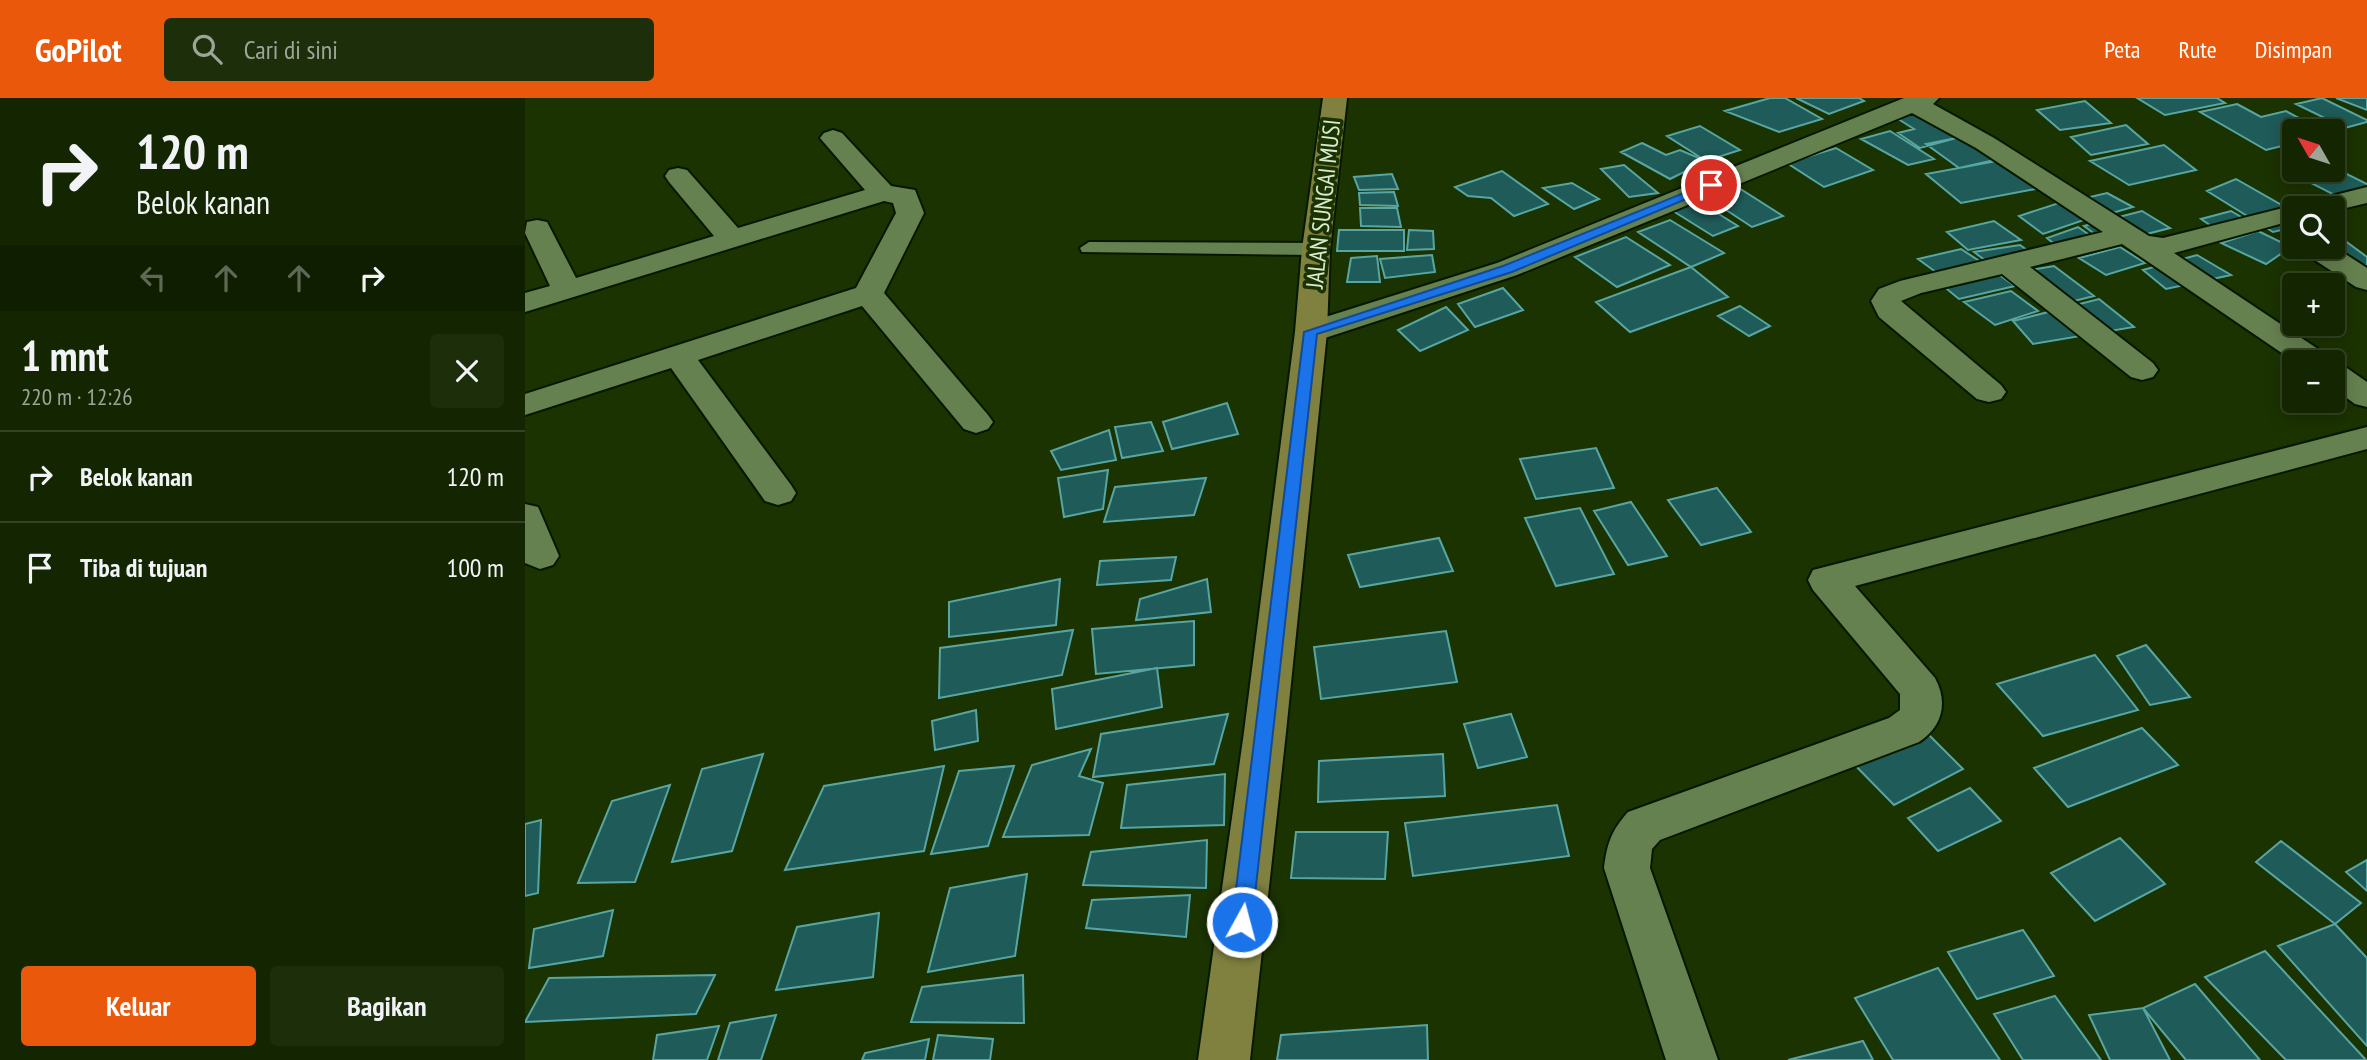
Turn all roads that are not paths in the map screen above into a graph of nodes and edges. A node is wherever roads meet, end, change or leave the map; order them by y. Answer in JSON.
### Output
{"nodes":[{"id":1,"x":1335,"y":98,"type":"edge"},
{"id":2,"x":1920,"y":101,"type":"edge"},
{"id":3,"x":833,"y":138,"type":"dead end"},
{"id":4,"x":678,"y":176,"type":"dead end"},
{"id":5,"x":883,"y":193,"type":"junction"},
{"id":6,"x":2367,"y":195,"type":"edge"},
{"id":7,"x":2345,"y":200,"type":"edge"},
{"id":8,"x":2282,"y":215,"type":"edge"},
{"id":9,"x":537,"y":228,"type":"dead end"},
{"id":10,"x":732,"y":239,"type":"junction"},
{"id":11,"x":2133,"y":239,"type":"junction"},
{"id":12,"x":1089,"y":248,"type":"dead end"},
{"id":13,"x":1316,"y":249,"type":"junction"},
{"id":14,"x":2333,"y":259,"type":"edge"},
{"id":15,"x":2008,"y":264,"type":"junction"},
{"id":16,"x":2367,"y":281,"type":"edge"},
{"id":17,"x":567,"y":290,"type":"junction"},
{"id":18,"x":868,"y":294,"type":"junction"},
{"id":19,"x":525,"y":303,"type":"edge"},
{"id":20,"x":1311,"y":332,"type":"junction"},
{"id":21,"x":2298,"y":350,"type":"edge"},
{"id":22,"x":678,"y":355,"type":"junction"},
{"id":23,"x":2142,"y":370,"type":"dead end"},
{"id":24,"x":2345,"y":381,"type":"edge"},
{"id":25,"x":1989,"y":392,"type":"dead end"},
{"id":26,"x":2367,"y":397,"type":"edge"},
{"id":27,"x":525,"y":405,"type":"edge"},
{"id":28,"x":976,"y":422,"type":"dead end"},
{"id":29,"x":2367,"y":438,"type":"edge"},
{"id":30,"x":779,"y":493,"type":"dead end"},
{"id":31,"x":525,"y":516,"type":"edge"},
{"id":32,"x":540,"y":556,"type":"dead end"},
{"id":33,"x":1224,"y":1060,"type":"edge"},
{"id":34,"x":1692,"y":1060,"type":"edge"}],
"edges":[{"from":1,"to":13,"type":"street","name":"JALAN SUNGAI MUSI"},
{"from":2,"to":11,"type":"street"},
{"from":2,"to":20,"type":"street"},
{"from":3,"to":5,"type":"street"},
{"from":4,"to":10,"type":"street"},
{"from":5,"to":10,"type":"street"},
{"from":5,"to":18,"type":"street"},
{"from":6,"to":7,"type":"street"},
{"from":8,"to":11,"type":"street"},
{"from":9,"to":17,"type":"street"},
{"from":10,"to":17,"type":"street"},
{"from":11,"to":15,"type":"street"},
{"from":11,"to":21,"type":"street"},
{"from":12,"to":13,"type":"lane"},
{"from":13,"to":20,"type":"street","name":"JALAN SUNGAI MUSI"},
{"from":14,"to":16,"type":"street"},
{"from":15,"to":23,"type":"street"},
{"from":15,"to":25,"type":"street"},
{"from":17,"to":19,"type":"street"},
{"from":18,"to":22,"type":"street"},
{"from":18,"to":28,"type":"street"},
{"from":20,"to":33,"type":"street","name":"JALAN SUNGAI MUSI"},
{"from":22,"to":27,"type":"street"},
{"from":22,"to":30,"type":"street"},
{"from":24,"to":26,"type":"street"},
{"from":29,"to":34,"type":"street"},
{"from":31,"to":32,"type":"street"}]}
